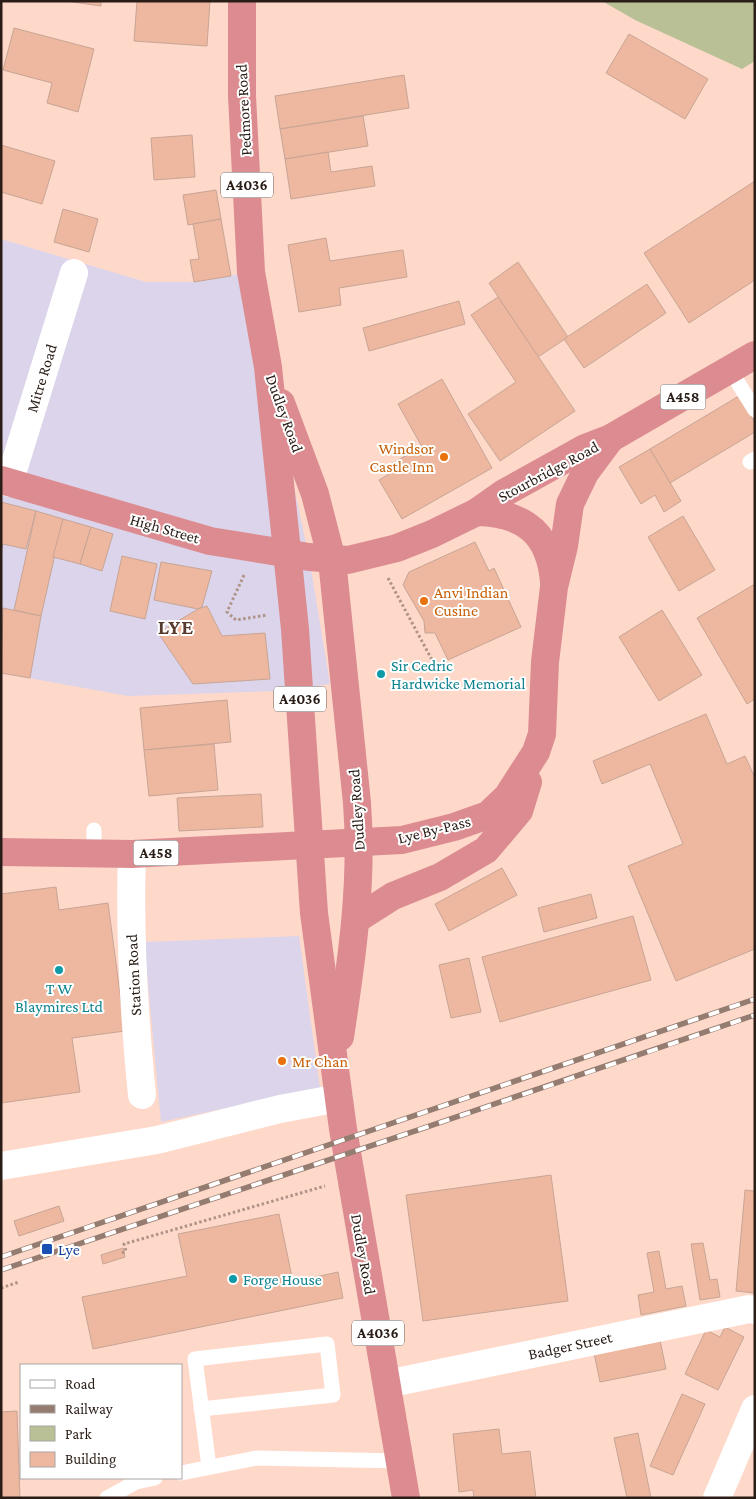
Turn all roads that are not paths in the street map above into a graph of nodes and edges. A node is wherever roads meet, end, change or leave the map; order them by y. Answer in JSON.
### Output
{"nodes":[{"id":1,"x":242,"y":1,"type":"edge"},
{"id":2,"x":74,"y":273,"type":"dead end"},
{"id":3,"x":755,"y":355,"type":"edge"},
{"id":4,"x":268,"y":366,"type":"junction"},
{"id":5,"x":730,"y":370,"type":"junction"},
{"id":6,"x":755,"y":410,"type":"edge"},
{"id":7,"x":611,"y":438,"type":"junction"},
{"id":8,"x":5,"y":482,"type":"edge"},
{"id":9,"x":477,"y":512,"type":"junction"},
{"id":10,"x":287,"y":554,"type":"junction"},
{"id":11,"x":332,"y":560,"type":"junction"},
{"id":12,"x":554,"y":587,"type":"junction"},
{"id":13,"x":536,"y":752,"type":"junction"},
{"id":14,"x":360,"y":841,"type":"junction"},
{"id":15,"x":311,"y":845,"type":"junction"},
{"id":16,"x":1,"y":852,"type":"edge"},
{"id":17,"x":132,"y":854,"type":"junction"},
{"id":18,"x":357,"y":920,"type":"junction"},
{"id":19,"x":335,"y":1068,"type":"junction"},
{"id":20,"x":142,"y":1095,"type":"dead end"},
{"id":21,"x":339,"y":1098,"type":"junction"},
{"id":22,"x":1,"y":1166,"type":"edge"},
{"id":23,"x":755,"y":1310,"type":"edge"},
{"id":24,"x":387,"y":1384,"type":"junction"},
{"id":25,"x":201,"y":1409,"type":"junction"},
{"id":26,"x":755,"y":1409,"type":"edge"},
{"id":27,"x":401,"y":1461,"type":"junction"},
{"id":28,"x":209,"y":1467,"type":"junction"},
{"id":29,"x":182,"y":1472,"type":"edge"},
{"id":30,"x":150,"y":1479,"type":"edge"},
{"id":31,"x":108,"y":1498,"type":"edge"},
{"id":32,"x":406,"y":1498,"type":"edge"},
{"id":33,"x":717,"y":1498,"type":"edge"}],
"edges":[{"from":1,"to":4,"type":"highway","name":"Pedmore Road","number":"A4036"},
{"from":2,"to":8,"type":"street","name":"Mitre Road"},
{"from":3,"to":5,"type":"highway","name":"Stourbridge Road","number":"A458"},
{"from":4,"to":10,"type":"highway","name":"Dudley Road","number":"A4036"},
{"from":4,"to":11,"type":"highway","name":"Dudley Road","number":"A4036"},
{"from":5,"to":6,"type":"lane"},
{"from":5,"to":7,"type":"highway","name":"Stourbridge Road","number":"A458"},
{"from":7,"to":9,"type":"highway","name":"Stourbridge Road","number":"A458"},
{"from":7,"to":12,"type":"highway","name":"Lye By-Pass","number":"A458"},
{"from":8,"to":10,"type":"highway","name":"High Street","number":"A458"},
{"from":9,"to":11,"type":"highway","name":"Stourbridge Road","number":"A458"},
{"from":9,"to":12,"type":"highway"},
{"from":10,"to":11,"type":"highway","name":"High Street","number":"A458"},
{"from":10,"to":15,"type":"highway","name":"Dudley Road","number":"A4036"},
{"from":11,"to":14,"type":"highway","name":"Dudley Road","number":"A4036"},
{"from":12,"to":13,"type":"highway","name":"Lye By-Pass","number":"A458"},
{"from":13,"to":14,"type":"highway","name":"Lye By-Pass","number":"A458"},
{"from":13,"to":18,"type":"highway"},
{"from":14,"to":15,"type":"highway","name":"Lye By-Pass","number":"A458"},
{"from":14,"to":18,"type":"highway","name":"Dudley Road","number":"A4036"},
{"from":15,"to":17,"type":"highway","name":"Lye By-Pass","number":"A458"},
{"from":15,"to":19,"type":"highway","name":"Dudley Road","number":"A4036"},
{"from":16,"to":17,"type":"highway","name":"Lye By-Pass","number":"A458"},
{"from":17,"to":20,"type":"street","name":"Station Road"},
{"from":18,"to":19,"type":"highway","name":"Dudley Road","number":"A4036"},
{"from":19,"to":21,"type":"highway","name":"Dudley Road","number":"A4036"},
{"from":21,"to":22,"type":"street"},
{"from":21,"to":24,"type":"highway","name":"Dudley Road","number":"A4036"},
{"from":23,"to":24,"type":"street","name":"Badger Street"},
{"from":24,"to":27,"type":"highway","name":"Dudley Road","number":"A4036"},
{"from":25,"to":25,"type":"lane"},
{"from":25,"to":28,"type":"lane"},
{"from":26,"to":33,"type":"street"},
{"from":27,"to":28,"type":"lane"},
{"from":27,"to":32,"type":"highway","name":"Dudley Road","number":"A4036"},
{"from":28,"to":29,"type":"lane"},
{"from":30,"to":31,"type":"lane"}]}
